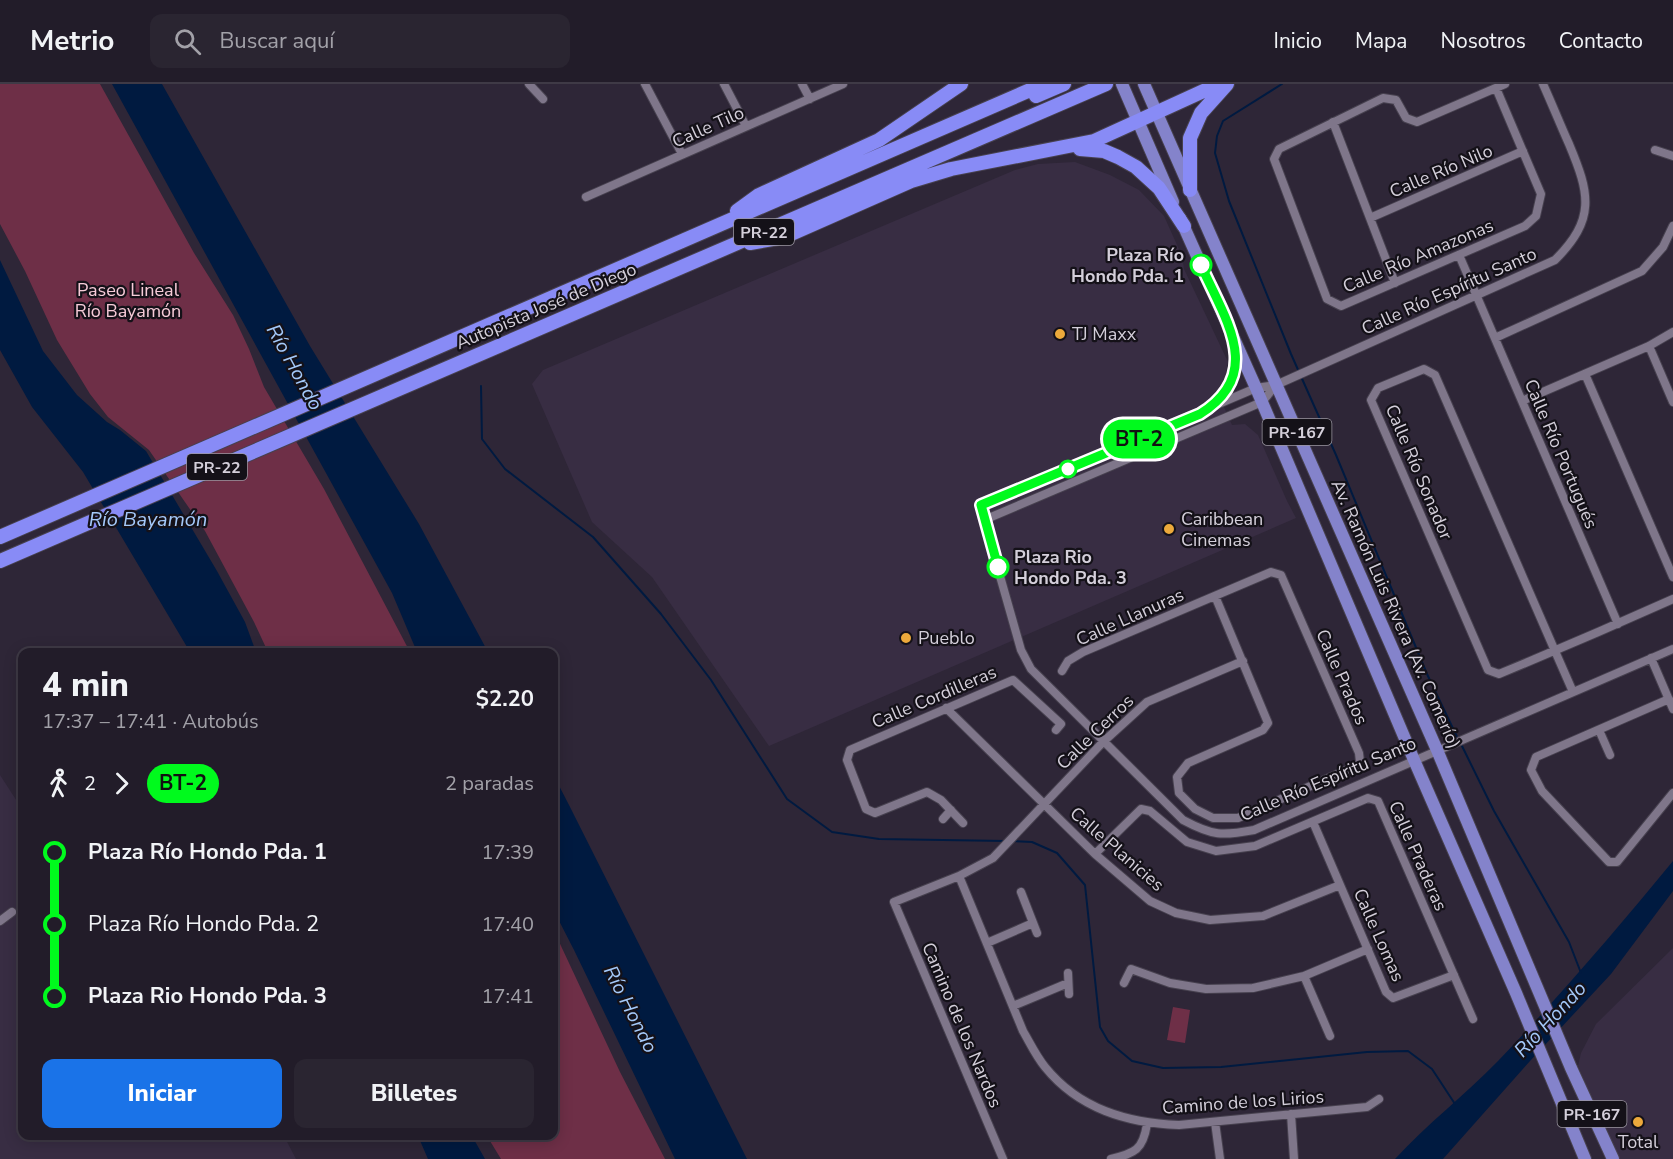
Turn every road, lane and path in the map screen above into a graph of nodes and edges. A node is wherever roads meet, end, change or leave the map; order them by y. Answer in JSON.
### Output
{"nodes":[{"id":1,"x":529,"y":84,"type":"edge"},
{"id":2,"x":645,"y":84,"type":"edge"},
{"id":3,"x":724,"y":84,"type":"edge"},
{"id":4,"x":802,"y":84,"type":"edge"},
{"id":5,"x":843,"y":84,"type":"edge"},
{"id":6,"x":961,"y":84,"type":"edge"},
{"id":7,"x":1044,"y":84,"type":"edge"},
{"id":8,"x":1064,"y":84,"type":"edge"},
{"id":9,"x":1122,"y":84,"type":"edge"},
{"id":10,"x":1144,"y":84,"type":"edge"},
{"id":11,"x":1219,"y":84,"type":"edge"},
{"id":12,"x":1227,"y":84,"type":"edge"},
{"id":13,"x":1505,"y":84,"type":"edge"},
{"id":14,"x":1543,"y":84,"type":"edge"},
{"id":15,"x":1095,"y":86,"type":"edge"},
{"id":16,"x":1496,"y":88,"type":"junction"},
{"id":17,"x":543,"y":99,"type":"dead end"},
{"id":18,"x":810,"y":99,"type":"junction"},
{"id":19,"x":1157,"y":114,"type":"junction"},
{"id":20,"x":1138,"y":122,"type":"junction"},
{"id":21,"x":1333,"y":122,"type":"junction"},
{"id":22,"x":746,"y":126,"type":"junction"},
{"id":23,"x":1069,"y":148,"type":"junction"},
{"id":24,"x":1655,"y":150,"type":"dead end"},
{"id":25,"x":1523,"y":151,"type":"junction"},
{"id":26,"x":682,"y":154,"type":"junction"},
{"id":27,"x":1673,"y":156,"type":"edge"},
{"id":28,"x":1190,"y":190,"type":"junction"},
{"id":29,"x":586,"y":197,"type":"dead end"},
{"id":30,"x":1370,"y":218,"type":"junction"},
{"id":31,"x":1673,"y":225,"type":"edge"},
{"id":32,"x":716,"y":226,"type":"junction"},
{"id":33,"x":1184,"y":226,"type":"junction"},
{"id":34,"x":728,"y":247,"type":"junction"},
{"id":35,"x":1459,"y":255,"type":"junction"},
{"id":36,"x":682,"y":267,"type":"junction"},
{"id":37,"x":1395,"y":283,"type":"junction"},
{"id":38,"x":1477,"y":296,"type":"junction"},
{"id":39,"x":1673,"y":332,"type":"edge"},
{"id":40,"x":1495,"y":338,"type":"junction"},
{"id":41,"x":1649,"y":346,"type":"junction"},
{"id":42,"x":425,"y":354,"type":"junction"},
{"id":43,"x":1585,"y":374,"type":"junction"},
{"id":44,"x":1276,"y":385,"type":"junction"},
{"id":45,"x":1256,"y":388,"type":"junction"},
{"id":46,"x":1522,"y":401,"type":"junction"},
{"id":47,"x":1262,"y":402,"type":"junction"},
{"id":48,"x":1673,"y":402,"type":"edge"},
{"id":49,"x":984,"y":520,"type":"junction"},
{"id":50,"x":0,"y":537,"type":"edge"},
{"id":51,"x":0,"y":561,"type":"edge"},
{"id":52,"x":1673,"y":577,"type":"edge"},
{"id":53,"x":1215,"y":596,"type":"junction"},
{"id":54,"x":1673,"y":599,"type":"edge"},
{"id":55,"x":1618,"y":624,"type":"junction"},
{"id":56,"x":1673,"y":649,"type":"edge"},
{"id":57,"x":1555,"y":651,"type":"junction"},
{"id":58,"x":1651,"y":658,"type":"junction"},
{"id":59,"x":1243,"y":661,"type":"junction"},
{"id":60,"x":1062,"y":671,"type":"dead end"},
{"id":61,"x":1573,"y":692,"type":"junction"},
{"id":62,"x":1669,"y":699,"type":"junction"},
{"id":63,"x":946,"y":708,"type":"junction"},
{"id":64,"x":1673,"y":709,"type":"edge"},
{"id":65,"x":1056,"y":730,"type":"dead end"},
{"id":66,"x":1599,"y":730,"type":"junction"},
{"id":67,"x":1104,"y":742,"type":"junction"},
{"id":68,"x":1437,"y":750,"type":"junction"},
{"id":69,"x":1610,"y":754,"type":"dead end"},
{"id":70,"x":1414,"y":760,"type":"junction"},
{"id":71,"x":1673,"y":794,"type":"edge"},
{"id":72,"x":1043,"y":805,"type":"junction"},
{"id":73,"x":951,"y":810,"type":"junction"},
{"id":74,"x":943,"y":819,"type":"dead end"},
{"id":75,"x":963,"y":822,"type":"dead end"},
{"id":76,"x":1313,"y":822,"type":"junction"},
{"id":77,"x":1095,"y":854,"type":"junction"},
{"id":78,"x":959,"y":876,"type":"junction"},
{"id":79,"x":1340,"y":885,"type":"junction"},
{"id":80,"x":1021,"y":891,"type":"dead end"},
{"id":81,"x":894,"y":902,"type":"joint"},
{"id":82,"x":12,"y":912,"type":"dead end"},
{"id":83,"x":0,"y":921,"type":"edge"},
{"id":84,"x":1033,"y":923,"type":"junction"},
{"id":85,"x":1037,"y":933,"type":"dead end"},
{"id":86,"x":987,"y":943,"type":"junction"},
{"id":87,"x":1368,"y":949,"type":"junction"},
{"id":88,"x":1068,"y":974,"type":"dead end"},
{"id":89,"x":1454,"y":975,"type":"junction"},
{"id":90,"x":1304,"y":976,"type":"junction"},
{"id":91,"x":1068,"y":983,"type":"junction"},
{"id":92,"x":1124,"y":983,"type":"dead end"},
{"id":93,"x":1069,"y":994,"type":"dead end"},
{"id":94,"x":1013,"y":1006,"type":"junction"},
{"id":95,"x":1473,"y":1019,"type":"dead end"},
{"id":96,"x":1326,"y":1026,"type":"junction"},
{"id":97,"x":1317,"y":1029,"type":"dead end"},
{"id":98,"x":1330,"y":1036,"type":"dead end"},
{"id":99,"x":1379,"y":1099,"type":"dead end"},
{"id":100,"x":1291,"y":1114,"type":"junction"},
{"id":101,"x":1215,"y":1122,"type":"junction"},
{"id":102,"x":1148,"y":1124,"type":"junction"},
{"id":103,"x":1003,"y":1159,"type":"edge"},
{"id":104,"x":1111,"y":1159,"type":"edge"},
{"id":105,"x":1220,"y":1159,"type":"edge"},
{"id":106,"x":1294,"y":1159,"type":"edge"},
{"id":107,"x":1585,"y":1159,"type":"edge"},
{"id":108,"x":1613,"y":1159,"type":"edge"}],
"edges":[{"from":1,"to":17,"type":"street"},
{"from":2,"to":26,"type":"street"},
{"from":3,"to":22,"type":"street"},
{"from":4,"to":18,"type":"street"},
{"from":5,"to":18,"type":"street","name":"Calle Tilo"},
{"from":6,"to":32,"type":"highway"},
{"from":7,"to":32,"type":"highway","name":"Autopista José de Diego","number":"PR-22"},
{"from":8,"to":42,"type":"highway"},
{"from":9,"to":20,"type":"main road","name":"Av. Ramón Luis Rivera (Av. Comerío)","number":"PR-167"},
{"from":10,"to":19,"type":"main road","name":"Av. Ramón Luis Rivera (Av. Comerío)","number":"PR-167"},
{"from":11,"to":19,"type":"highway"},
{"from":12,"to":28,"type":"highway"},
{"from":13,"to":16,"type":"street","name":"Calle Río Amazonas"},
{"from":14,"to":38,"type":"street","name":"Calle Río Espíritu Santo"},
{"from":15,"to":34,"type":"highway","name":"Autopista José de Diego","number":"PR-22"},
{"from":15,"to":36,"type":"highway"},
{"from":16,"to":21,"type":"street","name":"Calle Río Amazonas"},
{"from":16,"to":25,"type":"street","name":"Calle Río Amazonas"},
{"from":18,"to":22,"type":"street","name":"Calle Tilo"},
{"from":19,"to":20,"type":"highway"},
{"from":19,"to":28,"type":"main road","name":"Av. Ramón Luis Rivera (Av. Comerío)","number":"PR-167"},
{"from":20,"to":23,"type":"highway"},
{"from":20,"to":33,"type":"main road","name":"Av. Ramón Luis Rivera (Av. Comerío)","number":"PR-167"},
{"from":21,"to":30,"type":"street"},
{"from":21,"to":37,"type":"street","name":"Calle Río Amazonas"},
{"from":22,"to":26,"type":"street","name":"Calle Tilo"},
{"from":23,"to":33,"type":"highway"},
{"from":23,"to":34,"type":"highway"},
{"from":24,"to":27,"type":"street"},
{"from":25,"to":30,"type":"street","name":"Calle Río Nilo"},
{"from":25,"to":35,"type":"street","name":"Calle Río Amazonas"},
{"from":26,"to":29,"type":"street","name":"Calle Tilo"},
{"from":28,"to":44,"type":"main road","name":"Av. Ramón Luis Rivera (Av. Comerío)","number":"PR-167"},
{"from":30,"to":37,"type":"street"},
{"from":31,"to":40,"type":"street"},
{"from":32,"to":42,"type":"highway","name":"Autopista José de Diego","number":"PR-22"},
{"from":33,"to":45,"type":"main road","name":"Av. Ramón Luis Rivera (Av. Comerío)","number":"PR-167"},
{"from":34,"to":36,"type":"highway","name":"Autopista José de Diego","number":"PR-22"},
{"from":35,"to":37,"type":"street","name":"Calle Río Amazonas"},
{"from":35,"to":38,"type":"street","name":"Calle Río Portugués"},
{"from":36,"to":51,"type":"highway","name":"Autopista José de Diego","number":"PR-22"},
{"from":38,"to":40,"type":"street","name":"Calle Río Portugués"},
{"from":38,"to":44,"type":"street","name":"Calle Río Espíritu Santo"},
{"from":39,"to":41,"type":"street"},
{"from":40,"to":46,"type":"street","name":"Calle Río Portugués"},
{"from":41,"to":43,"type":"street"},
{"from":41,"to":48,"type":"street"},
{"from":42,"to":50,"type":"highway","name":"Autopista José de Diego","number":"PR-22"},
{"from":43,"to":46,"type":"street"},
{"from":43,"to":52,"type":"street"},
{"from":44,"to":45,"type":"street"},
{"from":44,"to":47,"type":"street"},
{"from":44,"to":68,"type":"main road","name":"Av. Ramón Luis Rivera (Av. Comerío)","number":"PR-167"},
{"from":45,"to":47,"type":"main road","name":"Av. Ramón Luis Rivera (Av. Comerío)","number":"PR-167"},
{"from":45,"to":49,"type":"street","name":"Calle Río Espíritu Santo"},
{"from":46,"to":55,"type":"street","name":"Calle Río Portugués"},
{"from":47,"to":49,"type":"street"},
{"from":47,"to":70,"type":"main road","name":"Av. Ramón Luis Rivera (Av. Comerío)","number":"PR-167"},
{"from":49,"to":67,"type":"street","name":"Calle Río Espíritu Santo"},
{"from":53,"to":59,"type":"street","name":"Calle Prados"},
{"from":53,"to":59,"type":"street","name":"Calle Prados"},
{"from":53,"to":60,"type":"street","name":"Calle Llanuras"},
{"from":54,"to":55,"type":"street"},
{"from":55,"to":57,"type":"street"},
{"from":56,"to":58,"type":"street","name":"Calle Río Espíritu Santo"},
{"from":57,"to":57,"type":"street","name":"Calle Río Sonador"},
{"from":57,"to":61,"type":"street","name":"Calle Río Sonador"},
{"from":58,"to":61,"type":"street","name":"Calle Río Espíritu Santo"},
{"from":58,"to":62,"type":"street"},
{"from":59,"to":67,"type":"street","name":"Calle Cerros"},
{"from":61,"to":68,"type":"street","name":"Calle Río Espíritu Santo"},
{"from":62,"to":64,"type":"street"},
{"from":62,"to":66,"type":"street"},
{"from":63,"to":65,"type":"street","name":"Calle Cordilleras"},
{"from":63,"to":72,"type":"street","name":"Calle Planicies"},
{"from":63,"to":73,"type":"street","name":"Calle Cordilleras"},
{"from":66,"to":69,"type":"street"},
{"from":66,"to":71,"type":"street"},
{"from":67,"to":70,"type":"street","name":"Calle Río Espíritu Santo"},
{"from":67,"to":72,"type":"street","name":"Calle Cerros"},
{"from":68,"to":70,"type":"street","name":"Calle Río Espíritu Santo"},
{"from":68,"to":108,"type":"main road","name":"Av. Ramón Luis Rivera (Av. Comerío)","number":"PR-167"},
{"from":70,"to":107,"type":"main road","name":"Av. Ramón Luis Rivera (Av. Comerío)","number":"PR-167"},
{"from":72,"to":77,"type":"street","name":"Calle Planicies"},
{"from":72,"to":78,"type":"street","name":"Calle Cerros"},
{"from":73,"to":74,"type":"street"},
{"from":73,"to":75,"type":"street"},
{"from":76,"to":77,"type":"street","name":"Calle Praderas"},
{"from":76,"to":79,"type":"street","name":"Calle Lomas"},
{"from":76,"to":89,"type":"street","name":"Calle Praderas"},
{"from":77,"to":79,"type":"street","name":"Calle Planicies"},
{"from":78,"to":81,"type":"street","name":"Calle Cerros"},
{"from":78,"to":86,"type":"street","name":"Camino de los Lirios"},
{"from":79,"to":87,"type":"street","name":"Calle Lomas"},
{"from":80,"to":84,"type":"street"},
{"from":81,"to":103,"type":"street","name":"Camino de los Nardos"},
{"from":82,"to":83,"type":"street"},
{"from":84,"to":85,"type":"street"},
{"from":84,"to":86,"type":"street"},
{"from":86,"to":94,"type":"street","name":"Camino de los Lirios"},
{"from":87,"to":89,"type":"street","name":"Calle Lomas"},
{"from":87,"to":90,"type":"street"},
{"from":88,"to":91,"type":"street"},
{"from":89,"to":95,"type":"street","name":"Calle Praderas"},
{"from":90,"to":92,"type":"street"},
{"from":90,"to":96,"type":"street"},
{"from":91,"to":93,"type":"street"},
{"from":91,"to":94,"type":"street"},
{"from":94,"to":102,"type":"street","name":"Camino de los Lirios"},
{"from":96,"to":97,"type":"street"},
{"from":96,"to":98,"type":"street"},
{"from":99,"to":100,"type":"street","name":"Camino de los Lirios"},
{"from":100,"to":101,"type":"street","name":"Camino de los Lirios"},
{"from":100,"to":106,"type":"street"},
{"from":101,"to":102,"type":"street","name":"Camino de los Lirios"},
{"from":101,"to":105,"type":"street"},
{"from":102,"to":104,"type":"street"}]}
